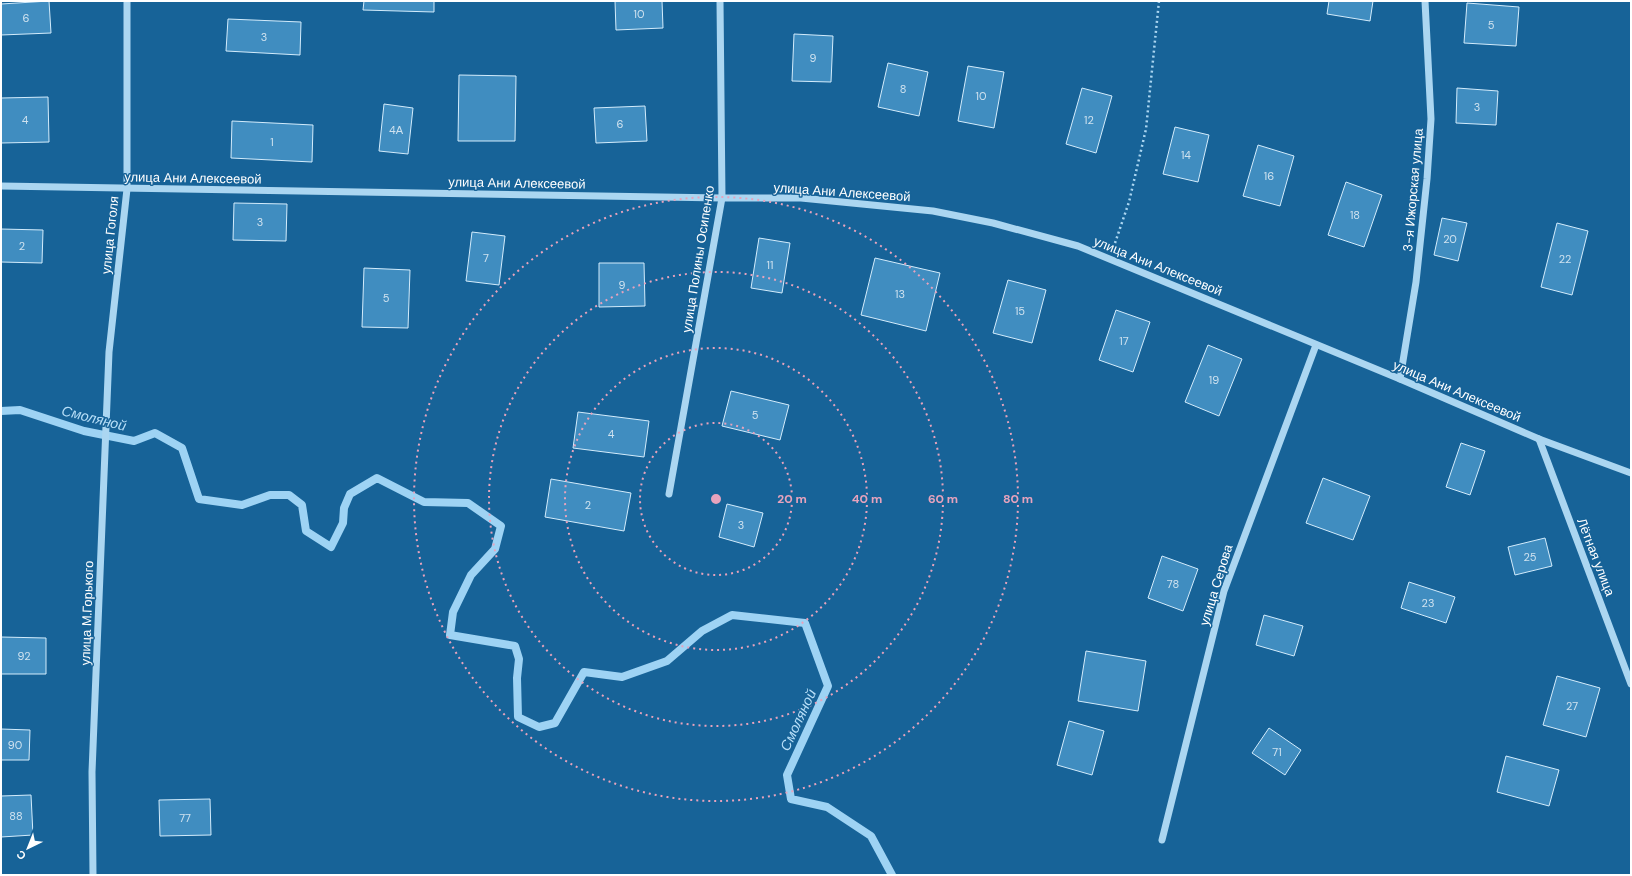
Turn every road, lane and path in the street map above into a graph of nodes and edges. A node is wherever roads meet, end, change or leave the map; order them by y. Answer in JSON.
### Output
{"nodes":[{"id":1,"x":127,"y":1,"type":"edge"},
{"id":2,"x":720,"y":1,"type":"edge"},
{"id":3,"x":1159,"y":1,"type":"edge"},
{"id":4,"x":1426,"y":1,"type":"edge"},
{"id":5,"x":1,"y":186,"type":"edge"},
{"id":6,"x":127,"y":189,"type":"junction"},
{"id":7,"x":722,"y":198,"type":"junction"},
{"id":8,"x":1110,"y":259,"type":"junction"},
{"id":9,"x":1316,"y":345,"type":"junction"},
{"id":10,"x":109,"y":352,"type":"joint"},
{"id":11,"x":1400,"y":379,"type":"junction"},
{"id":12,"x":1539,"y":439,"type":"junction"},
{"id":13,"x":1631,"y":473,"type":"edge"},
{"id":14,"x":669,"y":494,"type":"dead end"},
{"id":15,"x":1631,"y":684,"type":"edge"},
{"id":16,"x":1162,"y":840,"type":"dead end"},
{"id":17,"x":93,"y":875,"type":"edge"}],
"edges":[{"from":1,"to":6,"type":"street","name":"улица Гоголя"},
{"from":2,"to":7,"type":"street","name":"улица Полины Осипенко"},
{"from":3,"to":8,"type":"path"},
{"from":4,"to":11,"type":"street","name":"3-я Ижорская улица"},
{"from":5,"to":6,"type":"street","name":"улица Ани Алексеевой"},
{"from":6,"to":7,"type":"street","name":"улица Ани Алексеевой"},
{"from":6,"to":10,"type":"street","name":"улица Гоголя"},
{"from":7,"to":8,"type":"street","name":"улица Ани Алексеевой"},
{"from":7,"to":14,"type":"street","name":"улица Полины Осипенко"},
{"from":8,"to":9,"type":"street","name":"улица Ани Алексеевой"},
{"from":9,"to":11,"type":"street","name":"улица Ани Алексеевой"},
{"from":9,"to":16,"type":"street","name":"улица Серова"},
{"from":10,"to":17,"type":"street","name":"улица М.Горького"},
{"from":11,"to":12,"type":"street","name":"улица Ани Алексеевой"},
{"from":12,"to":13,"type":"street","name":"улица Ани Алексеевой"},
{"from":12,"to":15,"type":"street","name":"Лётная улица"}]}
